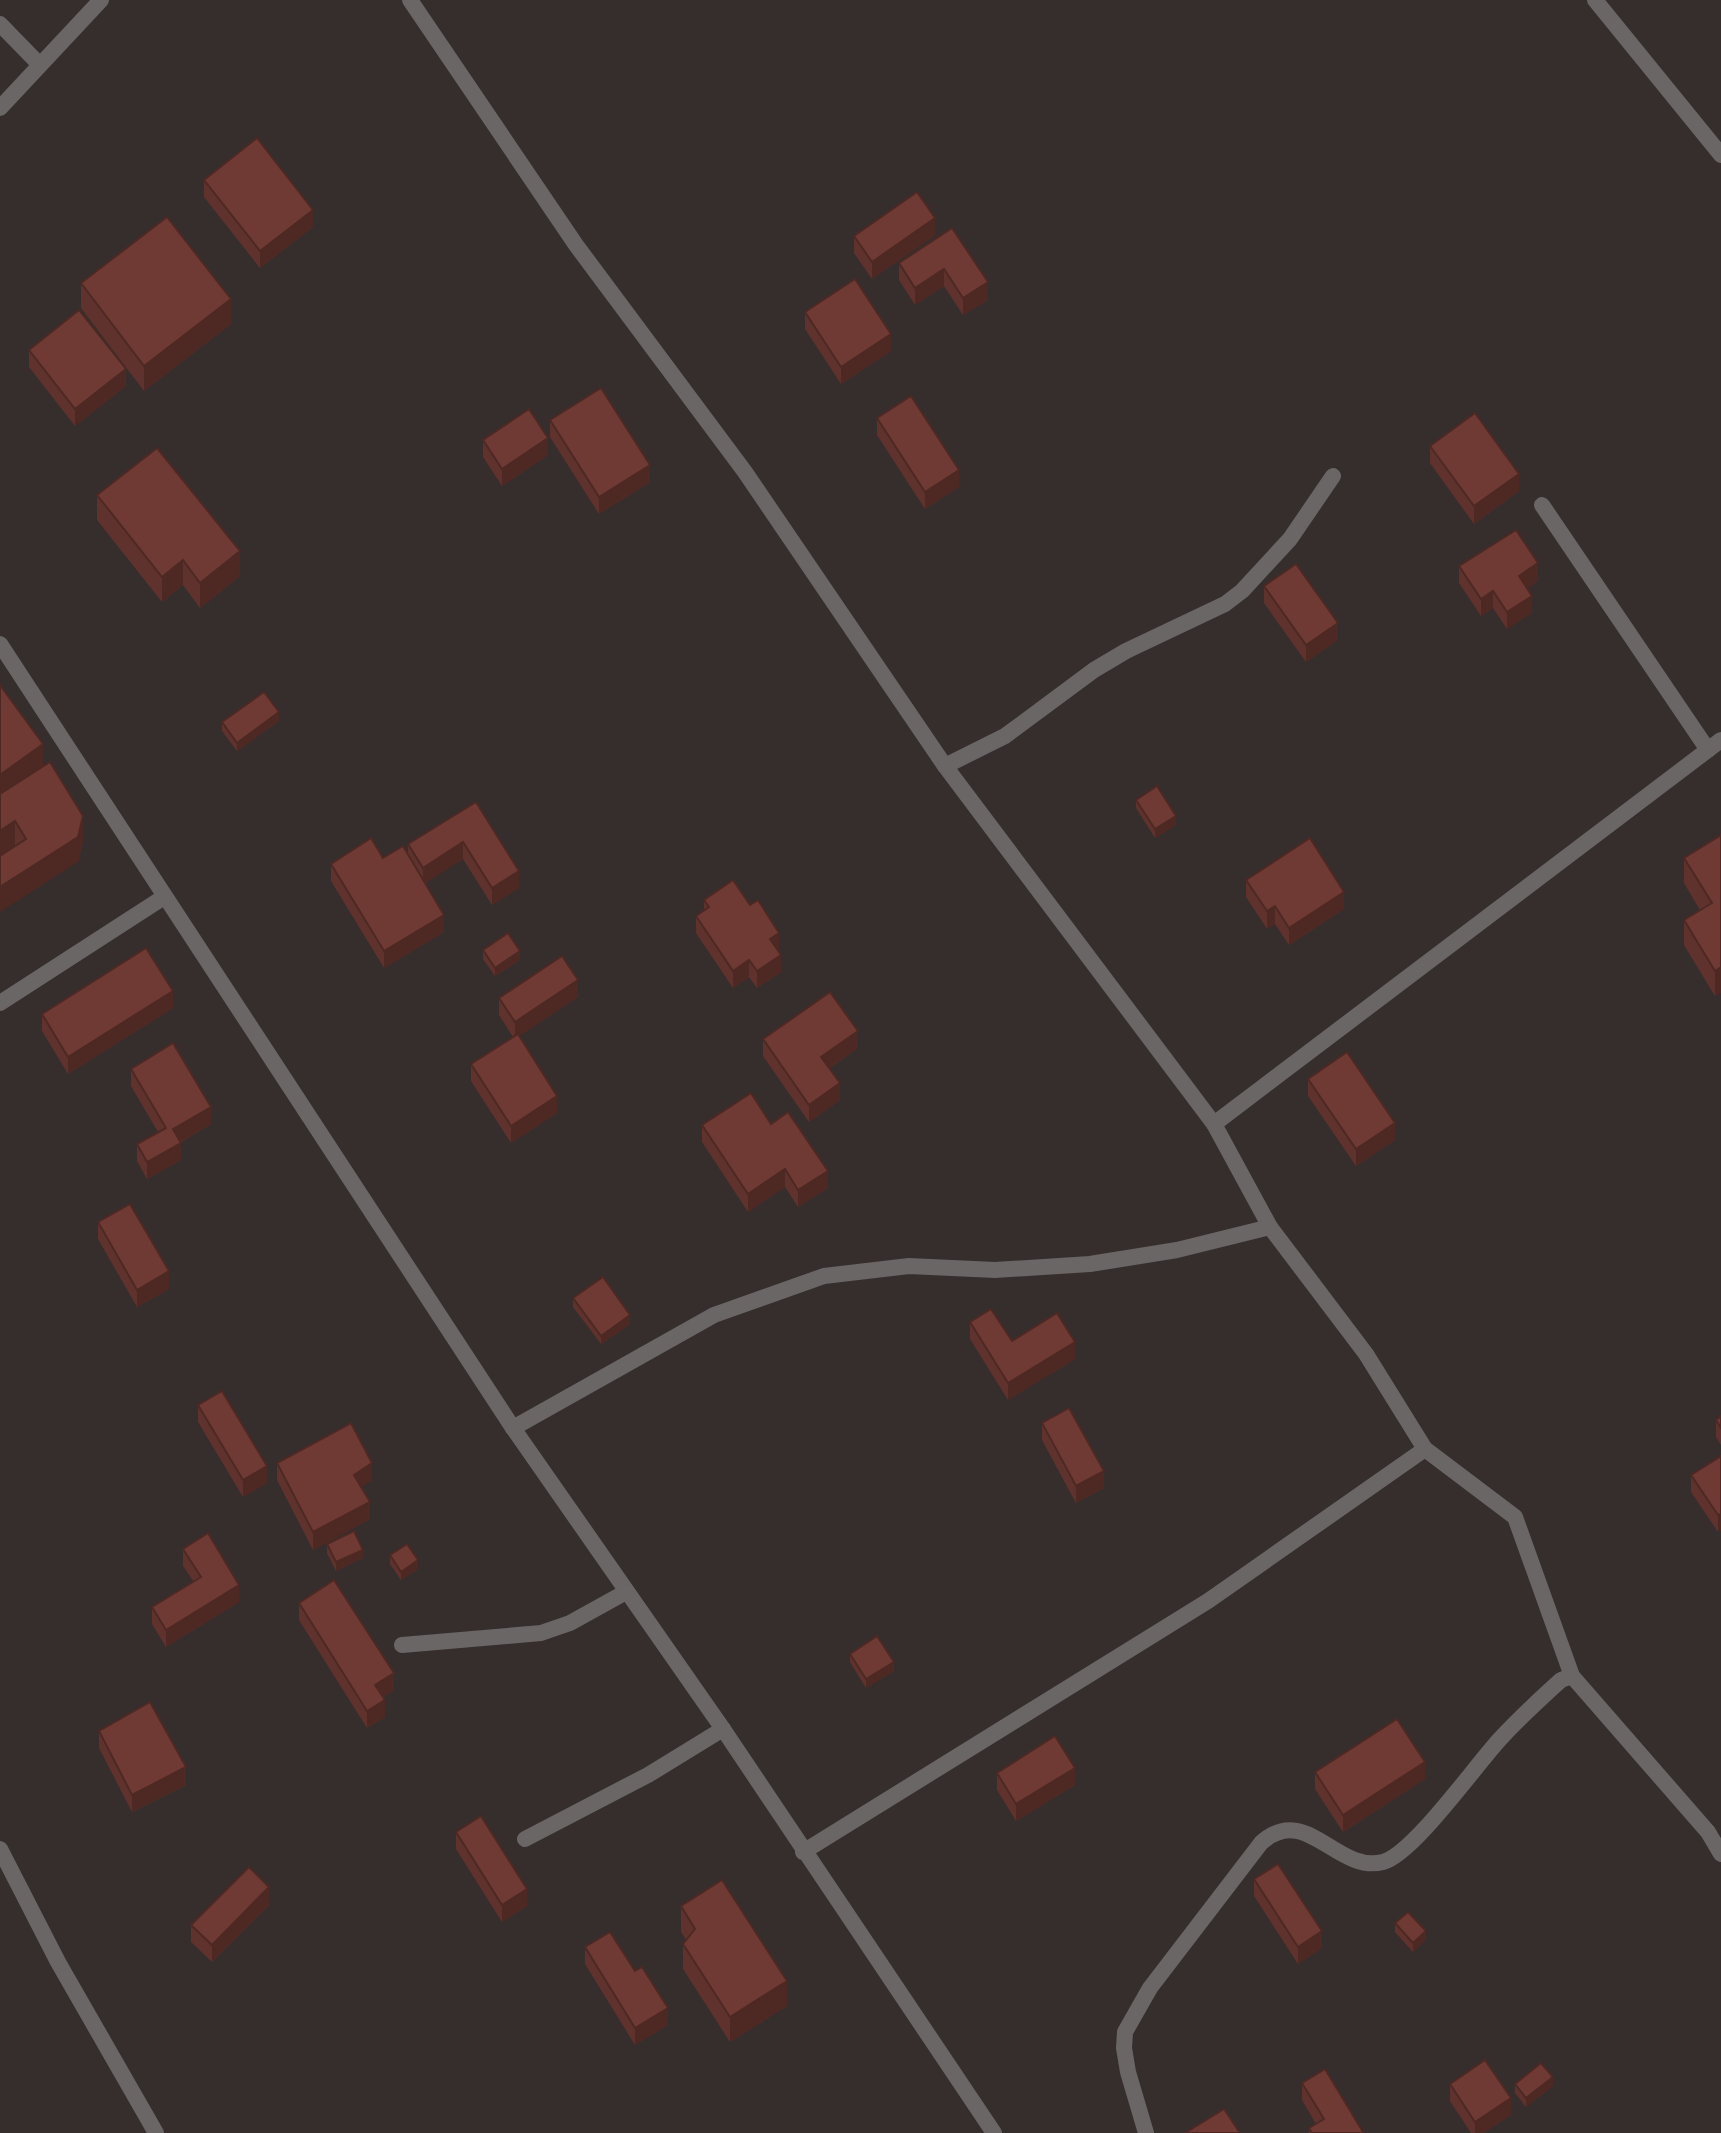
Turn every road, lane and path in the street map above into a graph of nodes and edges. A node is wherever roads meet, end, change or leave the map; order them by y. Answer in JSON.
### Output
{"nodes":[{"id":1,"x":101,"y":0,"type":"edge"},
{"id":2,"x":410,"y":0,"type":"edge"},
{"id":3,"x":1595,"y":0,"type":"edge"},
{"id":4,"x":0,"y":24,"type":"edge"},
{"id":5,"x":39,"y":64,"type":"junction"},
{"id":6,"x":0,"y":108,"type":"edge"},
{"id":7,"x":1721,"y":155,"type":"edge"},
{"id":8,"x":1333,"y":476,"type":"dead end"},
{"id":9,"x":1542,"y":505,"type":"dead end"},
{"id":10,"x":0,"y":644,"type":"edge"},
{"id":11,"x":1714,"y":745,"type":"edge"},
{"id":12,"x":945,"y":766,"type":"junction"},
{"id":13,"x":164,"y":897,"type":"junction"},
{"id":14,"x":0,"y":1003,"type":"edge"},
{"id":15,"x":1214,"y":1124,"type":"junction"},
{"id":16,"x":1270,"y":1227,"type":"junction"},
{"id":17,"x":513,"y":1428,"type":"junction"},
{"id":18,"x":1425,"y":1449,"type":"junction"},
{"id":19,"x":626,"y":1592,"type":"junction"},
{"id":20,"x":402,"y":1645,"type":"dead end"},
{"id":21,"x":1572,"y":1676,"type":"junction"},
{"id":22,"x":723,"y":1729,"type":"junction"},
{"id":23,"x":525,"y":1839,"type":"dead end"},
{"id":24,"x":0,"y":1849,"type":"edge"},
{"id":25,"x":803,"y":1852,"type":"junction"},
{"id":26,"x":1721,"y":1854,"type":"edge"},
{"id":27,"x":156,"y":2133,"type":"edge"},
{"id":28,"x":994,"y":2133,"type":"edge"},
{"id":29,"x":1146,"y":2133,"type":"edge"}],
"edges":[{"from":1,"to":5,"type":"street"},
{"from":2,"to":12,"type":"street"},
{"from":3,"to":7,"type":"street"},
{"from":4,"to":5,"type":"street"},
{"from":5,"to":6,"type":"street"},
{"from":8,"to":12,"type":"street"},
{"from":9,"to":11,"type":"street"},
{"from":10,"to":13,"type":"street"},
{"from":11,"to":15,"type":"street"},
{"from":12,"to":15,"type":"street"},
{"from":13,"to":14,"type":"street"},
{"from":13,"to":17,"type":"street"},
{"from":15,"to":16,"type":"street"},
{"from":16,"to":17,"type":"street"},
{"from":16,"to":18,"type":"street"},
{"from":17,"to":19,"type":"street"},
{"from":18,"to":21,"type":"street"},
{"from":18,"to":25,"type":"street"},
{"from":19,"to":20,"type":"street"},
{"from":19,"to":22,"type":"street"},
{"from":21,"to":26,"type":"street"},
{"from":21,"to":29,"type":"street"},
{"from":22,"to":23,"type":"street"},
{"from":22,"to":25,"type":"street"},
{"from":24,"to":27,"type":"street"},
{"from":25,"to":28,"type":"street"}]}
